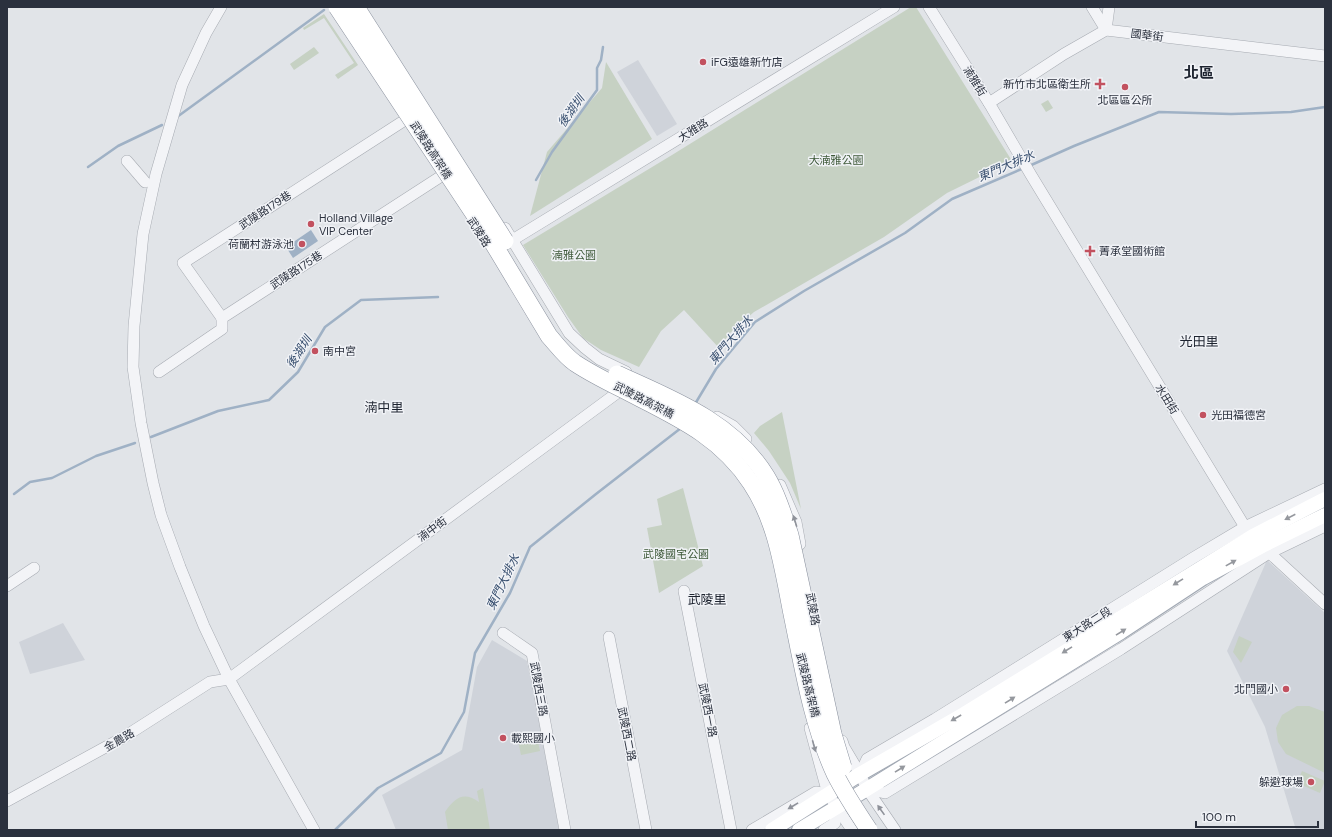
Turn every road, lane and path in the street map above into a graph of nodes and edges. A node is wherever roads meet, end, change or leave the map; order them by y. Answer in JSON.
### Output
{"nodes":[{"id":1,"x":220,"y":7,"type":"edge"},
{"id":2,"x":330,"y":7,"type":"edge"},
{"id":3,"x":337,"y":7,"type":"edge"},
{"id":4,"x":356,"y":7,"type":"edge"},
{"id":5,"x":364,"y":7,"type":"edge"},
{"id":6,"x":894,"y":7,"type":"edge"},
{"id":7,"x":929,"y":7,"type":"edge"},
{"id":8,"x":1092,"y":7,"type":"edge"},
{"id":9,"x":1109,"y":7,"type":"edge"},
{"id":10,"x":1106,"y":30,"type":"junction"},
{"id":11,"x":1325,"y":56,"type":"edge"},
{"id":12,"x":989,"y":103,"type":"junction"},
{"id":13,"x":405,"y":120,"type":"junction"},
{"id":14,"x":127,"y":161,"type":"dead end"},
{"id":15,"x":1031,"y":175,"type":"joint"},
{"id":16,"x":443,"y":176,"type":"junction"},
{"id":17,"x":145,"y":182,"type":"dead end"},
{"id":18,"x":513,"y":240,"type":"junction"},
{"id":19,"x":492,"y":251,"type":"junction"},
{"id":20,"x":222,"y":318,"type":"junction"},
{"id":21,"x":159,"y":372,"type":"dead end"},
{"id":22,"x":628,"y":379,"type":"junction"},
{"id":23,"x":611,"y":382,"type":"junction"},
{"id":24,"x":720,"y":432,"type":"junction"},
{"id":25,"x":1325,"y":489,"type":"edge"},
{"id":26,"x":1325,"y":499,"type":"edge"},
{"id":27,"x":773,"y":507,"type":"dead end"},
{"id":28,"x":1325,"y":515,"type":"edge"},
{"id":29,"x":1325,"y":526,"type":"edge"},
{"id":30,"x":1257,"y":540,"type":"junction"},
{"id":31,"x":34,"y":568,"type":"dead end"},
{"id":32,"x":7,"y":586,"type":"edge"},
{"id":33,"x":684,"y":591,"type":"dead end"},
{"id":34,"x":1325,"y":604,"type":"edge"},
{"id":35,"x":503,"y":633,"type":"dead end"},
{"id":36,"x":608,"y":637,"type":"dead end"},
{"id":37,"x":229,"y":679,"type":"junction"},
{"id":38,"x":860,"y":774,"type":"junction"},
{"id":39,"x":867,"y":790,"type":"junction"},
{"id":40,"x":828,"y":794,"type":"junction"},
{"id":41,"x":7,"y":801,"type":"edge"},
{"id":42,"x":836,"y":807,"type":"junction"},
{"id":43,"x":314,"y":830,"type":"edge"},
{"id":44,"x":565,"y":830,"type":"edge"},
{"id":45,"x":646,"y":830,"type":"edge"},
{"id":46,"x":731,"y":830,"type":"edge"},
{"id":47,"x":752,"y":830,"type":"edge"},
{"id":48,"x":772,"y":830,"type":"edge"},
{"id":49,"x":799,"y":830,"type":"edge"},
{"id":50,"x":824,"y":830,"type":"edge"},
{"id":51,"x":852,"y":830,"type":"edge"},
{"id":52,"x":869,"y":830,"type":"edge"},
{"id":53,"x":879,"y":830,"type":"edge"},
{"id":54,"x":895,"y":830,"type":"edge"}],
"edges":[{"from":1,"to":37,"type":"street"},
{"from":2,"to":13,"type":"street","name":"武陵路"},
{"from":3,"to":23,"type":"highway","name":"武陵路高架橋","bridge":true},
{"from":4,"to":23,"type":"highway","name":"武陵路高架橋","bridge":true},
{"from":5,"to":18,"type":"street"},
{"from":6,"to":18,"type":"street","name":"大雅路"},
{"from":7,"to":12,"type":"street","name":"湳雅街"},
{"from":8,"to":10,"type":"street"},
{"from":9,"to":10,"type":"street"},
{"from":10,"to":11,"type":"street","name":"國華街"},
{"from":10,"to":12,"type":"street"},
{"from":12,"to":15,"type":"street","name":"湳雅街"},
{"from":13,"to":16,"type":"street","name":"武陵路"},
{"from":13,"to":20,"type":"street","name":"武陵路179巷"},
{"from":14,"to":17,"type":"street"},
{"from":15,"to":30,"type":"street","name":"水田街"},
{"from":16,"to":19,"type":"street","name":"武陵路"},
{"from":16,"to":20,"type":"street","name":"武陵路175巷"},
{"from":18,"to":19,"type":"street","name":"大雅路"},
{"from":18,"to":22,"type":"street"},
{"from":19,"to":23,"type":"street","name":"武陵路"},
{"from":20,"to":21,"type":"street","name":"武陵路175巷"},
{"from":22,"to":23,"type":"street","name":"湳中街"},
{"from":22,"to":24,"type":"street"},
{"from":22,"to":24,"type":"street","name":"武陵路"},
{"from":23,"to":24,"type":"street","name":"武陵路"},
{"from":23,"to":37,"type":"street","name":"湳中街"},
{"from":23,"to":52,"type":"highway","name":"武陵路高架橋","bridge":true},
{"from":23,"to":53,"type":"highway","name":"武陵路高架橋","bridge":true},
{"from":24,"to":27,"type":"highway"},
{"from":38,"to":24,"type":"street","name":"武陵路","one_way":true},
{"from":24,"to":40,"type":"street","name":"武陵路","one_way":true},
{"from":25,"to":30,"type":"street","name":"東大路二段"},
{"from":26,"to":30,"type":"main road","name":"東大路二段","one_way":true},
{"from":28,"to":30,"type":"main road","name":"東大路二段"},
{"from":29,"to":30,"type":"street","name":"東大路二段"},
{"from":30,"to":34,"type":"street","name":"水田街"},
{"from":30,"to":38,"type":"main road","name":"東大路二段","one_way":true},
{"from":39,"to":30,"type":"main road","name":"東大路二段","one_way":true},
{"from":31,"to":32,"type":"street"},
{"from":33,"to":46,"type":"street","name":"武陵西一路"},
{"from":35,"to":44,"type":"street","name":"武陵西三路"},
{"from":36,"to":45,"type":"street","name":"武陵西二路"},
{"from":37,"to":41,"type":"street","name":"金農路"},
{"from":37,"to":43,"type":"street"},
{"from":38,"to":39,"type":"street","name":"武陵路"},
{"from":38,"to":40,"type":"main road","name":"東大路二段"},
{"from":39,"to":42,"type":"main road","name":"東大路二段"},
{"from":54,"to":39,"type":"street","name":"武陵路","one_way":true},
{"from":40,"to":42,"type":"street","name":"武陵路"},
{"from":40,"to":47,"type":"street","name":"東大路二段","one_way":true},
{"from":40,"to":48,"type":"main road","name":"東大路二段"},
{"from":42,"to":49,"type":"main road","name":"東大路二段"},
{"from":42,"to":50,"type":"street"},
{"from":42,"to":51,"type":"street","name":"武陵路"}]}
